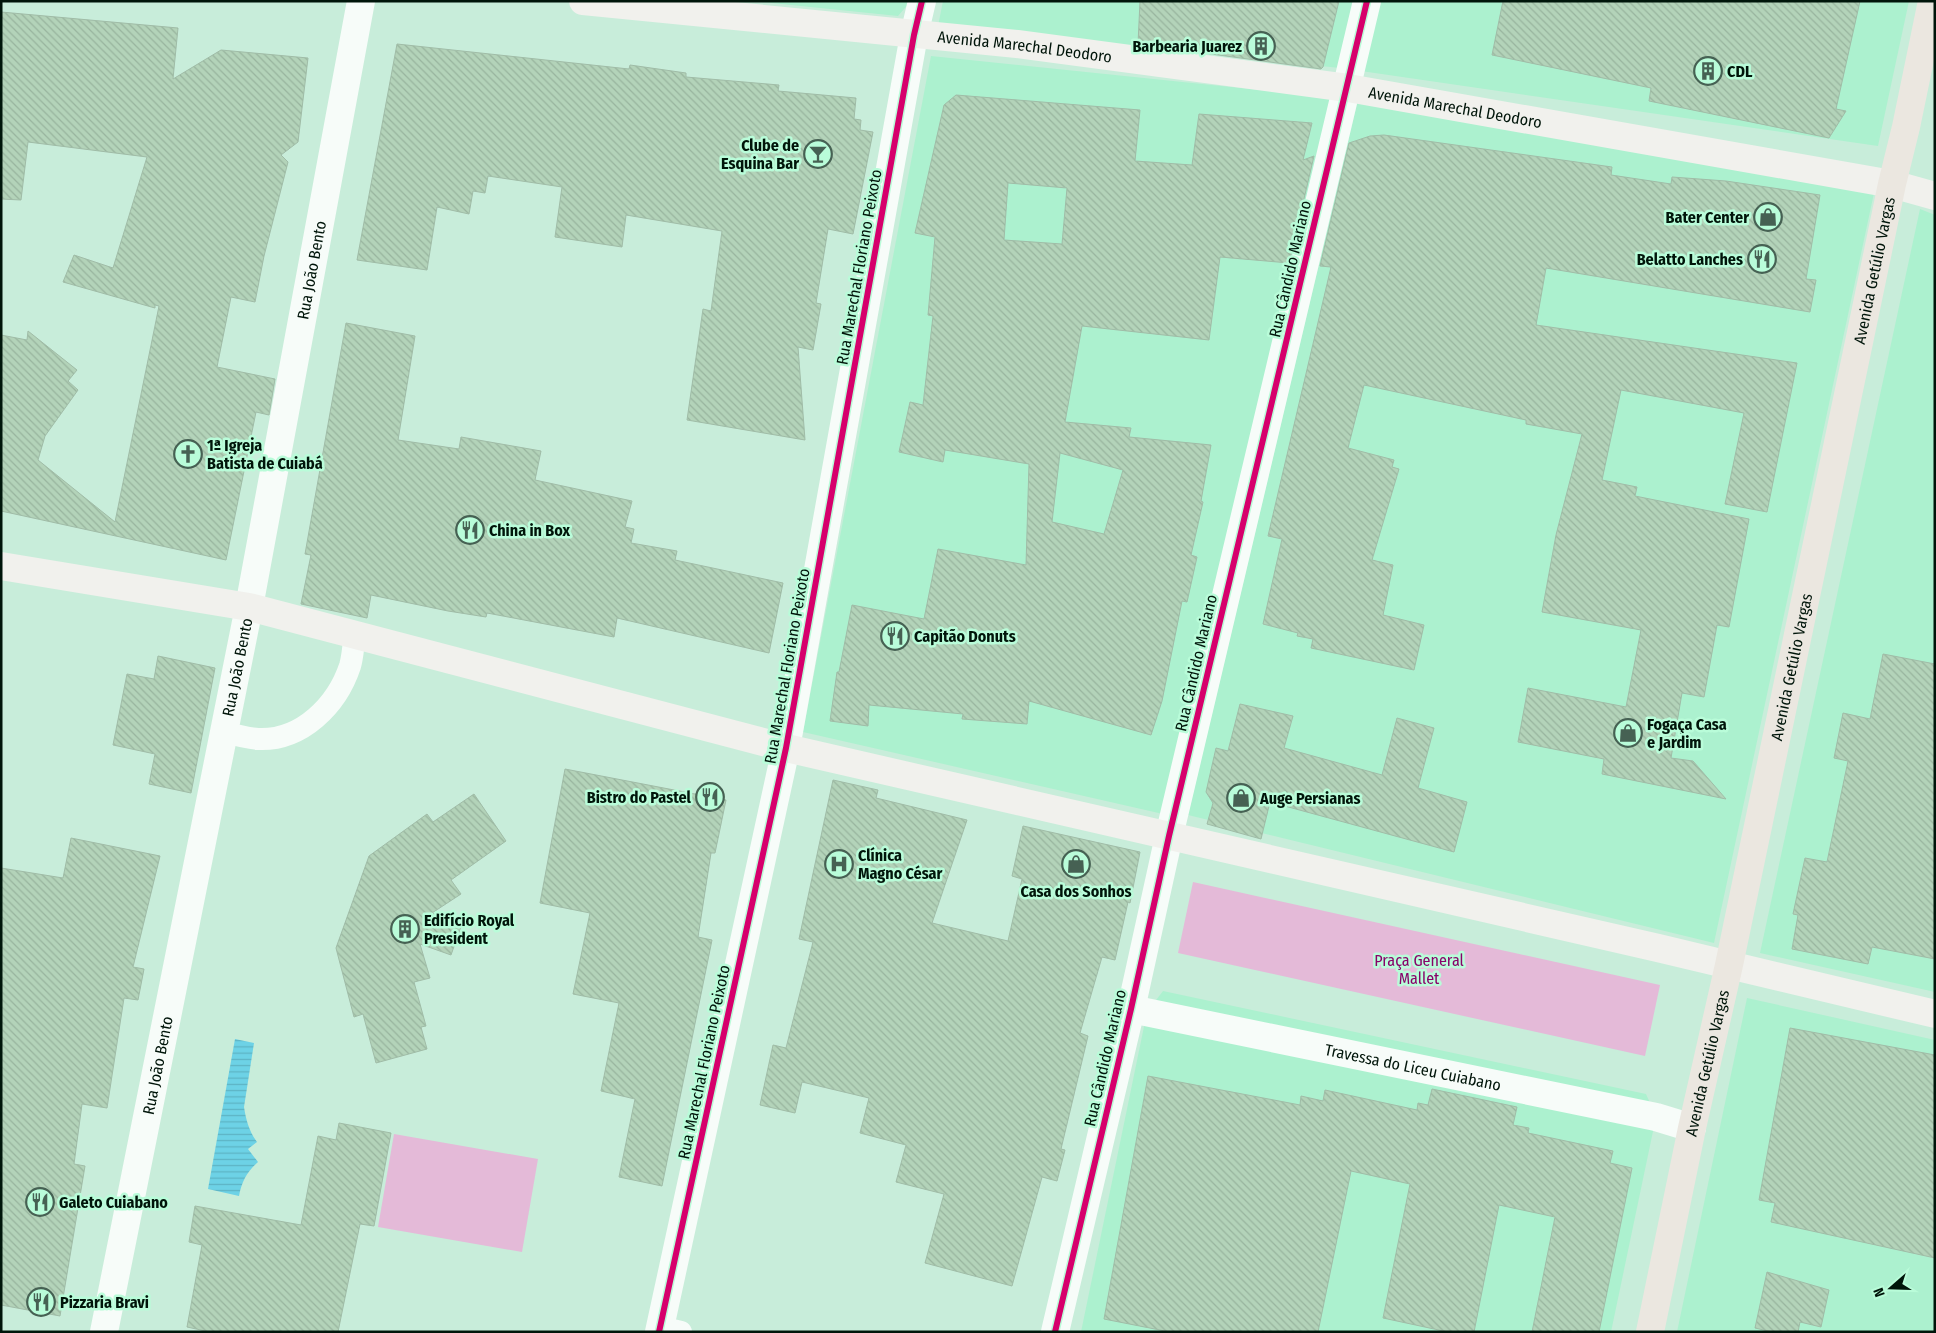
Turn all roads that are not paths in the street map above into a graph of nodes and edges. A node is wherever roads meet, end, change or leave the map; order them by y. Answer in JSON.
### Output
{"nodes":[{"id":1,"x":361,"y":1,"type":"edge"},
{"id":2,"x":583,"y":1,"type":"edge"},
{"id":3,"x":922,"y":1,"type":"edge"},
{"id":4,"x":1367,"y":1,"type":"edge"},
{"id":5,"x":1932,"y":1,"type":"edge"},
{"id":6,"x":914,"y":35,"type":"junction"},
{"id":7,"x":1348,"y":88,"type":"junction"},
{"id":8,"x":1892,"y":184,"type":"junction"},
{"id":9,"x":1935,"y":196,"type":"edge"},
{"id":10,"x":1,"y":566,"type":"edge"},
{"id":11,"x":249,"y":607,"type":"junction"},
{"id":12,"x":355,"y":636,"type":"junction"},
{"id":13,"x":224,"y":732,"type":"junction"},
{"id":14,"x":786,"y":748,"type":"junction"},
{"id":15,"x":1169,"y":836,"type":"junction"},
{"id":16,"x":1729,"y":965,"type":"junction"},
{"id":17,"x":1131,"y":1008,"type":"junction"},
{"id":18,"x":1935,"y":1014,"type":"edge"},
{"id":19,"x":1692,"y":1128,"type":"junction"},
{"id":20,"x":667,"y":1330,"type":"edge"},
{"id":21,"x":104,"y":1332,"type":"edge"},
{"id":22,"x":1055,"y":1332,"type":"edge"},
{"id":23,"x":1650,"y":1332,"type":"edge"}],
"edges":[{"from":1,"to":11,"type":"street","name":"Rua João Bento"},
{"from":2,"to":6,"type":"main road","name":"Avenida Marechal Deodoro"},
{"from":3,"to":6,"type":"street","name":"Rua Marechal Floriano Peixoto"},
{"from":4,"to":7,"type":"street","name":"Rua Cândido Mariano"},
{"from":5,"to":8,"type":"main road","name":"Avenida Getúlio Vargas"},
{"from":6,"to":7,"type":"main road","name":"Avenida Marechal Deodoro"},
{"from":6,"to":14,"type":"street","name":"Rua Marechal Floriano Peixoto"},
{"from":7,"to":8,"type":"main road","name":"Avenida Marechal Deodoro"},
{"from":7,"to":15,"type":"street","name":"Rua Cândido Mariano"},
{"from":8,"to":9,"type":"main road","name":"Avenida Marechal Deodoro"},
{"from":8,"to":16,"type":"main road","name":"Avenida Getúlio Vargas"},
{"from":10,"to":11,"type":"main road"},
{"from":11,"to":12,"type":"main road"},
{"from":11,"to":13,"type":"street","name":"Rua João Bento"},
{"from":12,"to":13,"type":"lane"},
{"from":12,"to":14,"type":"main road"},
{"from":13,"to":21,"type":"street","name":"Rua João Bento"},
{"from":14,"to":15,"type":"main road"},
{"from":14,"to":20,"type":"street","name":"Rua Marechal Floriano Peixoto"},
{"from":15,"to":16,"type":"main road"},
{"from":15,"to":17,"type":"street","name":"Rua Cândido Mariano"},
{"from":16,"to":18,"type":"main road"},
{"from":16,"to":19,"type":"main road","name":"Avenida Getúlio Vargas"},
{"from":17,"to":19,"type":"street","name":"Travessa do Liceu Cuiabano"},
{"from":17,"to":22,"type":"street","name":"Rua Cândido Mariano"},
{"from":19,"to":23,"type":"main road","name":"Avenida Getúlio Vargas"}]}
